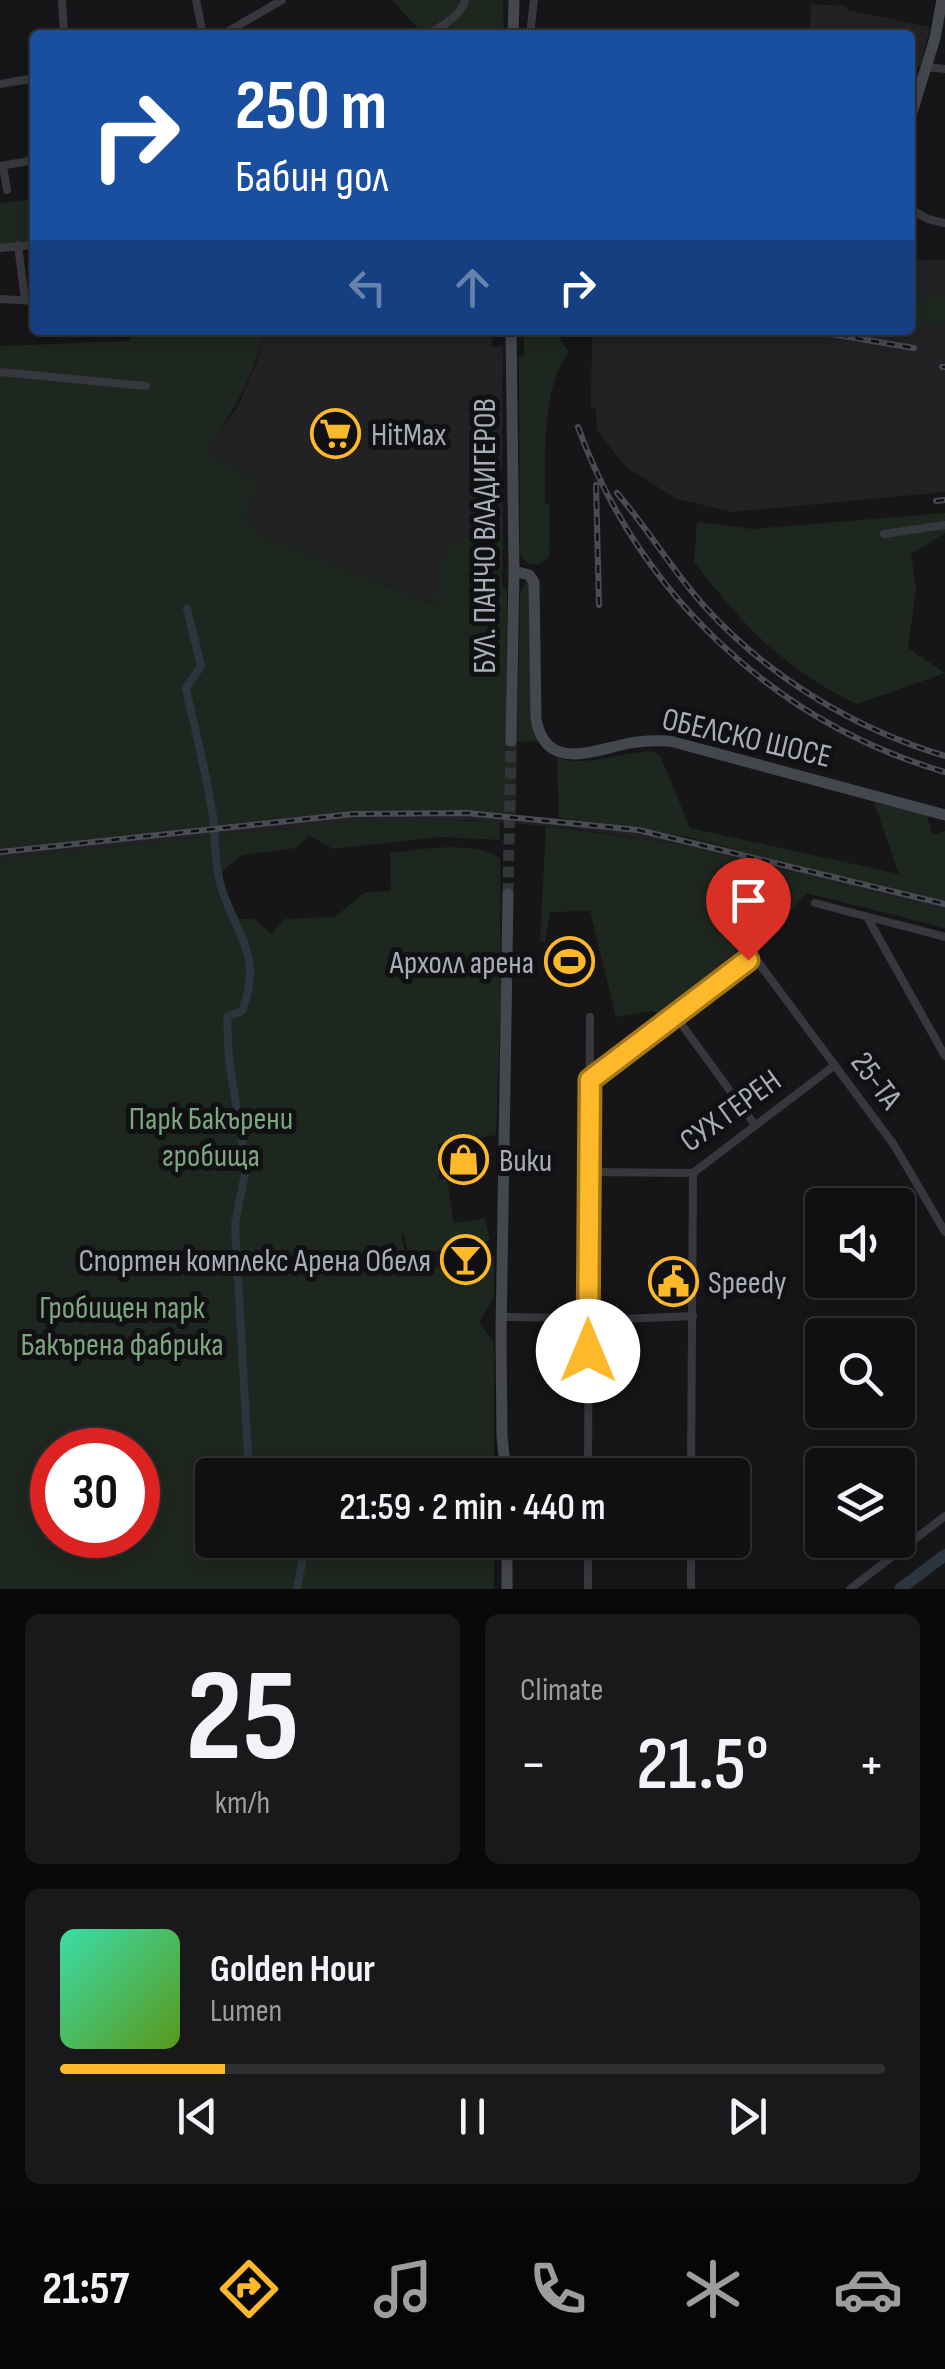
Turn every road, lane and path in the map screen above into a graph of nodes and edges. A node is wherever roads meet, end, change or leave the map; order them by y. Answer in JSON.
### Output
{"nodes":[{"id":1,"x":62,"y":0,"type":"edge"},
{"id":2,"x":196,"y":0,"type":"edge"},
{"id":3,"x":280,"y":0,"type":"edge"},
{"id":4,"x":465,"y":0,"type":"edge"},
{"id":5,"x":514,"y":0,"type":"edge"},
{"id":6,"x":534,"y":0,"type":"edge"},
{"id":7,"x":942,"y":0,"type":"edge"},
{"id":8,"x":64,"y":30,"type":"edge"},
{"id":9,"x":203,"y":30,"type":"edge"},
{"id":10,"x":230,"y":30,"type":"edge"},
{"id":11,"x":434,"y":30,"type":"edge"},
{"id":12,"x":513,"y":30,"type":"edge"},
{"id":13,"x":531,"y":30,"type":"edge"},
{"id":14,"x":926,"y":66,"type":"junction"},
{"id":15,"x":945,"y":69,"type":"edge"},
{"id":16,"x":30,"y":79,"type":"edge"},
{"id":17,"x":0,"y":84,"type":"edge"},
{"id":18,"x":915,"y":102,"type":"edge"},
{"id":19,"x":30,"y":161,"type":"edge"},
{"id":20,"x":1,"y":166,"type":"edge"},
{"id":21,"x":6,"y":190,"type":"dead end"},
{"id":22,"x":915,"y":212,"type":"edge"},
{"id":23,"x":945,"y":223,"type":"edge"},
{"id":24,"x":30,"y":244,"type":"edge"},
{"id":25,"x":18,"y":245,"type":"junction"},
{"id":26,"x":0,"y":248,"type":"edge"},
{"id":27,"x":0,"y":299,"type":"edge"},
{"id":28,"x":30,"y":300,"type":"edge"},
{"id":29,"x":510,"y":335,"type":"edge"},
{"id":30,"x":0,"y":372,"type":"edge"},
{"id":31,"x":146,"y":386,"type":"dead end"},
{"id":32,"x":945,"y":525,"type":"edge"},
{"id":33,"x":884,"y":534,"type":"dead end"},
{"id":34,"x":514,"y":571,"type":"junction"},
{"id":35,"x":511,"y":742,"type":"tunnel mouth"},
{"id":36,"x":945,"y":815,"type":"edge"},
{"id":37,"x":508,"y":894,"type":"tunnel mouth"},
{"id":38,"x":816,"y":903,"type":"dead end"},
{"id":39,"x":867,"y":917,"type":"junction"},
{"id":40,"x":945,"y":937,"type":"edge"},
{"id":41,"x":674,"y":1014,"type":"junction"},
{"id":42,"x":590,"y":1016,"type":"dead end"},
{"id":43,"x":945,"y":1056,"type":"edge"},
{"id":44,"x":835,"y":1065,"type":"junction"},
{"id":45,"x":590,"y":1080,"type":"junction"},
{"id":46,"x":755,"y":1125,"type":"junction"},
{"id":47,"x":588,"y":1172,"type":"junction"},
{"id":48,"x":693,"y":1173,"type":"junction"},
{"id":49,"x":945,"y":1232,"type":"edge"},
{"id":50,"x":692,"y":1316,"type":"junction"},
{"id":51,"x":503,"y":1317,"type":"junction"},
{"id":52,"x":588,"y":1318,"type":"junction"},
{"id":53,"x":506,"y":1458,"type":"edge"},
{"id":54,"x":588,"y":1458,"type":"edge"},
{"id":55,"x":691,"y":1458,"type":"edge"},
{"id":56,"x":945,"y":1516,"type":"edge"},
{"id":57,"x":507,"y":1558,"type":"edge"},
{"id":58,"x":588,"y":1558,"type":"edge"},
{"id":59,"x":691,"y":1558,"type":"edge"},
{"id":60,"x":507,"y":1589,"type":"edge"},
{"id":61,"x":588,"y":1589,"type":"edge"},
{"id":62,"x":690,"y":1589,"type":"edge"},
{"id":63,"x":850,"y":1589,"type":"edge"}],
"edges":[{"from":1,"to":8,"type":"street"},
{"from":2,"to":9,"type":"street"},
{"from":3,"to":10,"type":"street"},
{"from":4,"to":11,"type":"street"},
{"from":5,"to":12,"type":"street"},
{"from":6,"to":13,"type":"street"},
{"from":7,"to":14,"type":"street"},
{"from":14,"to":15,"type":"street"},
{"from":14,"to":18,"type":"street"},
{"from":16,"to":17,"type":"street"},
{"from":19,"to":20,"type":"street"},
{"from":20,"to":21,"type":"street"},
{"from":22,"to":23,"type":"street"},
{"from":24,"to":25,"type":"street"},
{"from":25,"to":26,"type":"street"},
{"from":25,"to":28,"type":"street"},
{"from":27,"to":28,"type":"street"},
{"from":29,"to":34,"type":"street","name":"БУЛ. ПАНЧО ВЛАДИГЕРОВ"},
{"from":30,"to":31,"type":"street"},
{"from":32,"to":33,"type":"street"},
{"from":34,"to":35,"type":"street","name":"БУЛ. ПАНЧО ВЛАДИГЕРОВ"},
{"from":34,"to":36,"type":"street","name":"ОБЕЛСКО ШОСЕ"},
{"from":37,"to":51,"type":"street"},
{"from":38,"to":39,"type":"street"},
{"from":39,"to":40,"type":"street"},
{"from":39,"to":43,"type":"street"},
{"from":41,"to":44,"type":"street","name":"25-ТА"},
{"from":41,"to":45,"type":"street"},
{"from":41,"to":46,"type":"street"},
{"from":42,"to":45,"type":"street"},
{"from":44,"to":46,"type":"street","name":"СУХ ГЕРЕН"},
{"from":44,"to":49,"type":"street","name":"25-ТА"},
{"from":45,"to":47,"type":"street"},
{"from":46,"to":48,"type":"street","name":"СУХ ГЕРЕН"},
{"from":47,"to":48,"type":"street","name":"СУХ ГЕРЕН"},
{"from":47,"to":52,"type":"street"},
{"from":48,"to":50,"type":"street"},
{"from":50,"to":52,"type":"street"},
{"from":50,"to":55,"type":"street"},
{"from":51,"to":52,"type":"street"},
{"from":51,"to":53,"type":"street"},
{"from":52,"to":54,"type":"street"},
{"from":56,"to":63,"type":"street"},
{"from":57,"to":60,"type":"street"},
{"from":58,"to":61,"type":"street"},
{"from":59,"to":62,"type":"street"}]}
